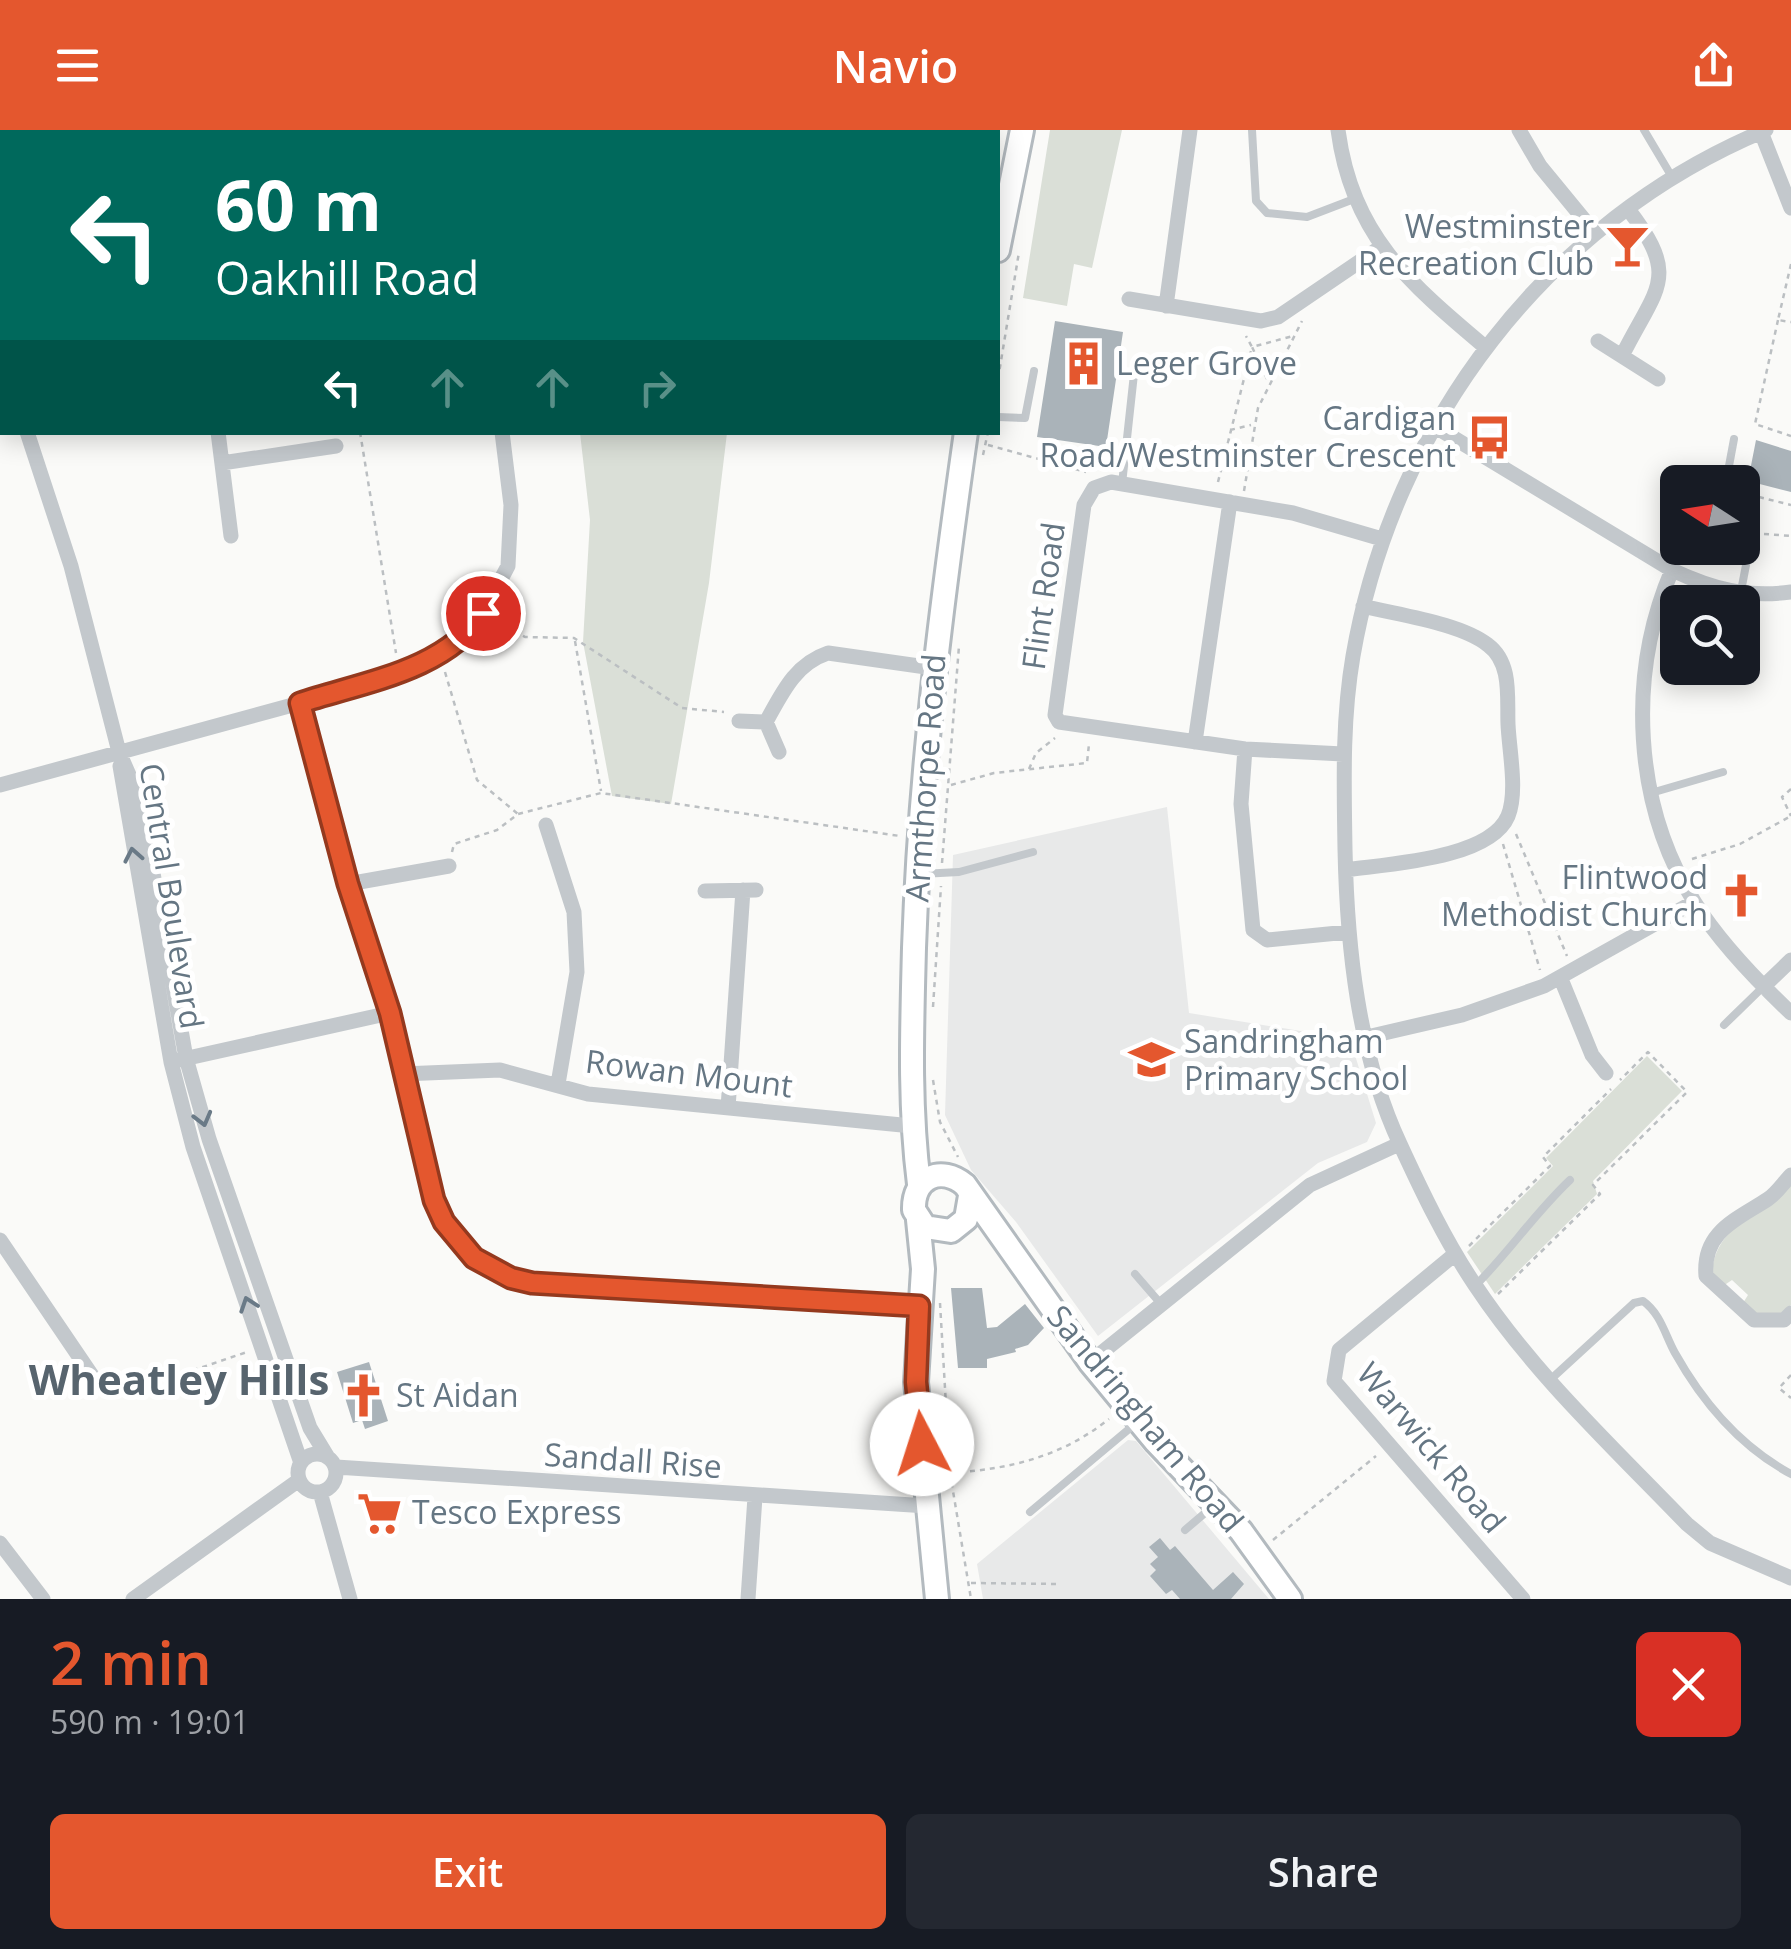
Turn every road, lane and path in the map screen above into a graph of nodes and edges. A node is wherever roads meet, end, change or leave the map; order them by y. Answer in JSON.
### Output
{"nodes":[{"id":1,"x":1022,"y":130,"type":"edge"},
{"id":2,"x":1190,"y":130,"type":"edge"},
{"id":3,"x":1252,"y":130,"type":"edge"},
{"id":4,"x":1338,"y":130,"type":"edge"},
{"id":5,"x":1520,"y":130,"type":"edge"},
{"id":6,"x":1644,"y":130,"type":"edge"},
{"id":7,"x":1760,"y":132,"type":"edge"},
{"id":8,"x":1672,"y":177,"type":"junction"},
{"id":9,"x":1354,"y":199,"type":"junction"},
{"id":10,"x":1002,"y":208,"type":"edge"},
{"id":11,"x":1791,"y":208,"type":"edge"},
{"id":12,"x":1628,"y":209,"type":"junction"},
{"id":13,"x":1595,"y":233,"type":"junction"},
{"id":14,"x":1381,"y":247,"type":"junction"},
{"id":15,"x":1791,"y":264,"type":"edge"},
{"id":16,"x":1316,"y":293,"type":"junction"},
{"id":17,"x":1129,"y":299,"type":"dead end"},
{"id":18,"x":1166,"y":306,"type":"junction"},
{"id":19,"x":1778,"y":320,"type":"junction"},
{"id":20,"x":1261,"y":321,"type":"junction"},
{"id":21,"x":1791,"y":322,"type":"edge"},
{"id":22,"x":1294,"y":336,"type":"junction"},
{"id":23,"x":1598,"y":342,"type":"dead end"},
{"id":24,"x":1486,"y":347,"type":"junction"},
{"id":25,"x":1252,"y":348,"type":"junction"},
{"id":26,"x":1622,"y":356,"type":"junction"},
{"id":27,"x":1034,"y":371,"type":"dead end"},
{"id":28,"x":1134,"y":374,"type":"dead end"},
{"id":29,"x":1658,"y":379,"type":"dead end"},
{"id":30,"x":1269,"y":382,"type":"junction"},
{"id":31,"x":1000,"y":417,"type":"edge"},
{"id":32,"x":1252,"y":424,"type":"junction"},
{"id":33,"x":1434,"y":426,"type":"junction"},
{"id":34,"x":1230,"y":430,"type":"junction"},
{"id":35,"x":28,"y":435,"type":"edge"},
{"id":36,"x":218,"y":435,"type":"edge"},
{"id":37,"x":360,"y":435,"type":"edge"},
{"id":38,"x":502,"y":435,"type":"edge"},
{"id":39,"x":1791,"y":436,"type":"edge"},
{"id":40,"x":976,"y":438,"type":"edge"},
{"id":41,"x":1734,"y":439,"type":"dead end"},
{"id":42,"x":336,"y":446,"type":"dead end"},
{"id":43,"x":982,"y":460,"type":"dead end"},
{"id":44,"x":222,"y":463,"type":"junction"},
{"id":45,"x":1729,"y":465,"type":"edge"},
{"id":46,"x":1116,"y":483,"type":"junction"},
{"id":47,"x":1760,"y":498,"type":"edge"},
{"id":48,"x":1229,"y":502,"type":"junction"},
{"id":49,"x":1791,"y":505,"type":"edge"},
{"id":50,"x":1760,"y":534,"type":"edge"},
{"id":51,"x":230,"y":536,"type":"dead end"},
{"id":52,"x":1791,"y":536,"type":"edge"},
{"id":53,"x":1382,"y":539,"type":"junction"},
{"id":54,"x":1672,"y":570,"type":"junction"},
{"id":55,"x":1705,"y":585,"type":"edge"},
{"id":56,"x":1791,"y":592,"type":"edge"},
{"id":57,"x":1760,"y":594,"type":"edge"},
{"id":58,"x":1363,"y":606,"type":"junction"},
{"id":59,"x":483,"y":613,"type":"junction"},
{"id":60,"x":960,"y":634,"type":"dead end"},
{"id":61,"x":574,"y":638,"type":"junction"},
{"id":62,"x":441,"y":656,"type":"junction"},
{"id":63,"x":933,"y":668,"type":"junction"},
{"id":64,"x":398,"y":670,"type":"junction"},
{"id":65,"x":300,"y":703,"type":"junction"},
{"id":66,"x":738,"y":721,"type":"joint"},
{"id":67,"x":766,"y":722,"type":"junction"},
{"id":68,"x":1073,"y":724,"type":"junction"},
{"id":69,"x":1090,"y":727,"type":"junction"},
{"id":70,"x":1195,"y":742,"type":"junction"},
{"id":71,"x":1245,"y":749,"type":"junction"},
{"id":72,"x":119,"y":752,"type":"junction"},
{"id":73,"x":779,"y":752,"type":"dead end"},
{"id":74,"x":1344,"y":754,"type":"junction"},
{"id":75,"x":1028,"y":771,"type":"junction"},
{"id":76,"x":1723,"y":772,"type":"dead end"},
{"id":77,"x":0,"y":785,"type":"edge"},
{"id":78,"x":948,"y":786,"type":"junction"},
{"id":79,"x":1791,"y":789,"type":"edge"},
{"id":80,"x":601,"y":793,"type":"junction"},
{"id":81,"x":1651,"y":793,"type":"junction"},
{"id":82,"x":518,"y":814,"type":"junction"},
{"id":83,"x":1509,"y":815,"type":"junction"},
{"id":84,"x":1791,"y":816,"type":"edge"},
{"id":85,"x":546,"y":826,"type":"dead end"},
{"id":86,"x":1498,"y":831,"type":"junction"},
{"id":87,"x":916,"y":838,"type":"junction"},
{"id":88,"x":1033,"y":852,"type":"dead end"},
{"id":89,"x":1675,"y":864,"type":"junction"},
{"id":90,"x":450,"y":866,"type":"joint"},
{"id":91,"x":1346,"y":870,"type":"junction"},
{"id":92,"x":942,"y":873,"type":"junction"},
{"id":93,"x":916,"y":874,"type":"junction"},
{"id":94,"x":348,"y":884,"type":"junction"},
{"id":95,"x":705,"y":891,"type":"dead end"},
{"id":96,"x":1694,"y":902,"type":"junction"},
{"id":97,"x":161,"y":904,"type":"junction"},
{"id":98,"x":144,"y":906,"type":"junction"},
{"id":99,"x":1348,"y":932,"type":"junction"},
{"id":100,"x":1791,"y":960,"type":"edge"},
{"id":101,"x":1567,"y":975,"type":"junction"},
{"id":102,"x":1544,"y":986,"type":"junction"},
{"id":103,"x":1764,"y":987,"type":"junction"},
{"id":104,"x":390,"y":1013,"type":"junction"},
{"id":105,"x":1791,"y":1013,"type":"edge"},
{"id":106,"x":932,"y":1024,"type":"dead end"},
{"id":107,"x":1724,"y":1025,"type":"dead end"},
{"id":108,"x":1367,"y":1037,"type":"junction"},
{"id":109,"x":179,"y":1060,"type":"junction"},
{"id":110,"x":1606,"y":1073,"type":"dead end"},
{"id":111,"x":402,"y":1074,"type":"junction"},
{"id":112,"x":932,"y":1079,"type":"dead end"},
{"id":113,"x":558,"y":1084,"type":"junction"},
{"id":114,"x":728,"y":1108,"type":"junction"},
{"id":115,"x":912,"y":1126,"type":"junction"},
{"id":116,"x":1399,"y":1144,"type":"junction"},
{"id":117,"x":956,"y":1173,"type":"junction"},
{"id":118,"x":1791,"y":1175,"type":"edge"},
{"id":119,"x":1570,"y":1180,"type":"dead end"},
{"id":120,"x":920,"y":1184,"type":"junction"},
{"id":121,"x":970,"y":1196,"type":"junction"},
{"id":122,"x":918,"y":1220,"type":"junction"},
{"id":123,"x":955,"y":1228,"type":"junction"},
{"id":124,"x":0,"y":1240,"type":"edge"},
{"id":125,"x":999,"y":1240,"type":"junction"},
{"id":126,"x":238,"y":1252,"type":"junction"},
{"id":127,"x":1456,"y":1256,"type":"junction"},
{"id":128,"x":923,"y":1274,"type":"junction"},
{"id":129,"x":1136,"y":1274,"type":"dead end"},
{"id":130,"x":1475,"y":1286,"type":"junction"},
{"id":131,"x":1161,"y":1304,"type":"junction"},
{"id":132,"x":1488,"y":1304,"type":"junction"},
{"id":133,"x":919,"y":1306,"type":"junction"},
{"id":134,"x":1791,"y":1313,"type":"edge"},
{"id":135,"x":263,"y":1347,"type":"junction"},
{"id":136,"x":1090,"y":1362,"type":"junction"},
{"id":137,"x":1791,"y":1376,"type":"edge"},
{"id":138,"x":95,"y":1380,"type":"joint"},
{"id":139,"x":1550,"y":1380,"type":"junction"},
{"id":140,"x":1791,"y":1398,"type":"edge"},
{"id":141,"x":1132,"y":1413,"type":"junction"},
{"id":142,"x":1388,"y":1446,"type":"junction"},
{"id":143,"x":331,"y":1462,"type":"junction"},
{"id":144,"x":300,"y":1471,"type":"junction"},
{"id":145,"x":950,"y":1473,"type":"junction"},
{"id":146,"x":1791,"y":1474,"type":"edge"},
{"id":147,"x":320,"y":1492,"type":"junction"},
{"id":148,"x":755,"y":1498,"type":"junction"},
{"id":149,"x":1216,"y":1504,"type":"junction"},
{"id":150,"x":927,"y":1506,"type":"junction"},
{"id":151,"x":1030,"y":1512,"type":"dead end"},
{"id":152,"x":1184,"y":1530,"type":"dead end"},
{"id":153,"x":0,"y":1543,"type":"edge"},
{"id":154,"x":1257,"y":1552,"type":"junction"},
{"id":155,"x":1791,"y":1578,"type":"edge"},
{"id":156,"x":968,"y":1583,"type":"junction"},
{"id":157,"x":1060,"y":1584,"type":"dead end"},
{"id":158,"x":42,"y":1599,"type":"edge"},
{"id":159,"x":133,"y":1599,"type":"edge"},
{"id":160,"x":350,"y":1599,"type":"edge"},
{"id":161,"x":748,"y":1599,"type":"edge"},
{"id":162,"x":937,"y":1599,"type":"edge"},
{"id":163,"x":971,"y":1599,"type":"edge"},
{"id":164,"x":1290,"y":1599,"type":"edge"},
{"id":165,"x":1524,"y":1599,"type":"edge"}],
"edges":[{"from":1,"to":10,"type":"street"},
{"from":2,"to":18,"type":"street"},
{"from":3,"to":9,"type":"lane"},
{"from":4,"to":9,"type":"street"},
{"from":5,"to":13,"type":"street"},
{"from":6,"to":8,"type":"lane"},
{"from":7,"to":8,"type":"street"},
{"from":7,"to":11,"type":"street"},
{"from":8,"to":12,"type":"street"},
{"from":9,"to":14,"type":"street"},
{"from":12,"to":13,"type":"street"},
{"from":12,"to":26,"type":"street"},
{"from":13,"to":24,"type":"street"},
{"from":14,"to":16,"type":"street"},
{"from":14,"to":24,"type":"street"},
{"from":15,"to":19,"type":"path"},
{"from":16,"to":20,"type":"street"},
{"from":16,"to":22,"type":"path"},
{"from":17,"to":18,"type":"street"},
{"from":18,"to":20,"type":"street"},
{"from":19,"to":21,"type":"path"},
{"from":19,"to":39,"type":"path"},
{"from":20,"to":25,"type":"path"},
{"from":22,"to":25,"type":"path"},
{"from":22,"to":30,"type":"path"},
{"from":23,"to":26,"type":"street"},
{"from":24,"to":33,"type":"street"},
{"from":25,"to":30,"type":"path"},
{"from":25,"to":34,"type":"path"},
{"from":26,"to":29,"type":"street"},
{"from":27,"to":31,"type":"lane"},
{"from":28,"to":46,"type":"lane"},
{"from":30,"to":32,"type":"path"},
{"from":32,"to":34,"type":"path"},
{"from":32,"to":48,"type":"path"},
{"from":33,"to":53,"type":"street"},
{"from":33,"to":54,"type":"street"},
{"from":34,"to":48,"type":"path"},
{"from":35,"to":72,"type":"street"},
{"from":36,"to":44,"type":"street"},
{"from":37,"to":64,"type":"path"},
{"from":38,"to":59,"type":"street"},
{"from":40,"to":43,"type":"path"},
{"from":40,"to":46,"type":"path"},
{"from":40,"to":63,"type":"street","name":"Armthorpe Road"},
{"from":41,"to":45,"type":"lane"},
{"from":42,"to":44,"type":"street"},
{"from":44,"to":51,"type":"street"},
{"from":46,"to":48,"type":"street"},
{"from":46,"to":68,"type":"street","name":"Flint Road"},
{"from":47,"to":49,"type":"path"},
{"from":48,"to":53,"type":"street"},
{"from":48,"to":70,"type":"street"},
{"from":50,"to":52,"type":"path"},
{"from":53,"to":58,"type":"street"},
{"from":54,"to":55,"type":"street"},
{"from":54,"to":81,"type":"street"},
{"from":56,"to":57,"type":"street"},
{"from":58,"to":74,"type":"street"},
{"from":58,"to":83,"type":"street"},
{"from":59,"to":61,"type":"path"},
{"from":59,"to":62,"type":"street"},
{"from":60,"to":78,"type":"path"},
{"from":61,"to":66,"type":"path"},
{"from":61,"to":80,"type":"path"},
{"from":62,"to":64,"type":"street"},
{"from":62,"to":82,"type":"path"},
{"from":63,"to":67,"type":"street"},
{"from":63,"to":87,"type":"street","name":"Armthorpe Road"},
{"from":64,"to":65,"type":"street"},
{"from":65,"to":72,"type":"street"},
{"from":65,"to":94,"type":"street"},
{"from":66,"to":67,"type":"street"},
{"from":67,"to":73,"type":"street"},
{"from":68,"to":69,"type":"street"},
{"from":68,"to":75,"type":"path"},
{"from":69,"to":70,"type":"street"},
{"from":69,"to":75,"type":"path"},
{"from":70,"to":71,"type":"street"},
{"from":71,"to":74,"type":"street"},
{"from":71,"to":99,"type":"street"},
{"from":72,"to":77,"type":"street"},
{"from":72,"to":97,"type":"street","name":"Central Boulevard"},
{"from":98,"to":72,"type":"street","name":"Central Boulevard","one_way":true},
{"from":74,"to":91,"type":"street"},
{"from":75,"to":78,"type":"path"},
{"from":76,"to":81,"type":"lane"},
{"from":78,"to":92,"type":"path"},
{"from":79,"to":84,"type":"path"},
{"from":80,"to":82,"type":"path"},
{"from":80,"to":87,"type":"path"},
{"from":81,"to":89,"type":"street"},
{"from":82,"to":90,"type":"path"},
{"from":83,"to":86,"type":"street"},
{"from":83,"to":101,"type":"path"},
{"from":84,"to":89,"type":"path"},
{"from":85,"to":113,"type":"street"},
{"from":86,"to":91,"type":"street"},
{"from":86,"to":102,"type":"path"},
{"from":87,"to":93,"type":"street","name":"Armthorpe Road"},
{"from":88,"to":92,"type":"lane"},
{"from":89,"to":96,"type":"street"},
{"from":90,"to":94,"type":"street"},
{"from":91,"to":99,"type":"street"},
{"from":92,"to":93,"type":"lane"},
{"from":92,"to":106,"type":"path"},
{"from":93,"to":115,"type":"street","name":"Armthorpe Road"},
{"from":94,"to":104,"type":"street"},
{"from":95,"to":114,"type":"street"},
{"from":96,"to":101,"type":"street"},
{"from":96,"to":103,"type":"street"},
{"from":97,"to":98,"type":"street"},
{"from":97,"to":109,"type":"street","name":"Central Boulevard"},
{"from":98,"to":109,"type":"street","name":"Central Boulevard"},
{"from":99,"to":108,"type":"street"},
{"from":100,"to":103,"type":"street"},
{"from":101,"to":102,"type":"street"},
{"from":101,"to":110,"type":"street"},
{"from":102,"to":108,"type":"street"},
{"from":103,"to":105,"type":"street"},
{"from":103,"to":107,"type":"lane"},
{"from":104,"to":109,"type":"street"},
{"from":104,"to":111,"type":"street"},
{"from":108,"to":116,"type":"street"},
{"from":109,"to":126,"type":"street","name":"Central Boulevard"},
{"from":111,"to":113,"type":"street","name":"Rowan Mount"},
{"from":111,"to":133,"type":"street"},
{"from":112,"to":117,"type":"path"},
{"from":113,"to":114,"type":"street","name":"Rowan Mount"},
{"from":114,"to":115,"type":"street","name":"Rowan Mount"},
{"from":115,"to":117,"type":"street"},
{"from":115,"to":120,"type":"street","name":"Armthorpe Road"},
{"from":116,"to":127,"type":"street"},
{"from":116,"to":131,"type":"street"},
{"from":117,"to":120,"type":"street"},
{"from":117,"to":121,"type":"street"},
{"from":118,"to":134,"type":"street"},
{"from":119,"to":130,"type":"lane"},
{"from":120,"to":122,"type":"street"},
{"from":121,"to":123,"type":"street"},
{"from":121,"to":125,"type":"street","name":"Sandringham Road"},
{"from":122,"to":123,"type":"street"},
{"from":122,"to":128,"type":"street"},
{"from":123,"to":125,"type":"street"},
{"from":123,"to":128,"type":"street"},
{"from":124,"to":138,"type":"street"},
{"from":125,"to":136,"type":"street","name":"Sandringham Road"},
{"from":135,"to":126,"type":"street","name":"Central Boulevard","one_way":true},
{"from":126,"to":143,"type":"street","name":"Central Boulevard"},
{"from":127,"to":130,"type":"street"},
{"from":127,"to":132,"type":"path"},
{"from":127,"to":142,"type":"street","name":"Warwick Road"},
{"from":128,"to":133,"type":"street"},
{"from":128,"to":145,"type":"path"},
{"from":129,"to":131,"type":"lane"},
{"from":130,"to":132,"type":"street"},
{"from":131,"to":136,"type":"street"},
{"from":132,"to":139,"type":"street"},
{"from":133,"to":150,"type":"street"},
{"from":135,"to":138,"type":"path"},
{"from":135,"to":144,"type":"street","name":"Central Boulevard"},
{"from":136,"to":141,"type":"street","name":"Sandringham Road"},
{"from":137,"to":140,"type":"path"},
{"from":139,"to":146,"type":"lane"},
{"from":139,"to":155,"type":"street"},
{"from":141,"to":145,"type":"path"},
{"from":141,"to":149,"type":"street","name":"Sandringham Road"},
{"from":141,"to":151,"type":"lane"},
{"from":142,"to":154,"type":"path"},
{"from":142,"to":165,"type":"street","name":"Warwick Road"},
{"from":143,"to":144,"type":"street"},
{"from":143,"to":147,"type":"street"},
{"from":143,"to":148,"type":"street","name":"Sandall Rise"},
{"from":144,"to":147,"type":"street"},
{"from":144,"to":159,"type":"street"},
{"from":145,"to":156,"type":"path"},
{"from":147,"to":160,"type":"street"},
{"from":148,"to":150,"type":"street","name":"Sandall Rise"},
{"from":148,"to":161,"type":"street"},
{"from":149,"to":152,"type":"lane"},
{"from":149,"to":154,"type":"street","name":"Sandringham Road"},
{"from":150,"to":162,"type":"street"},
{"from":153,"to":158,"type":"street"},
{"from":154,"to":164,"type":"street","name":"Sandringham Road"},
{"from":156,"to":157,"type":"path"},
{"from":156,"to":163,"type":"path"}]}
